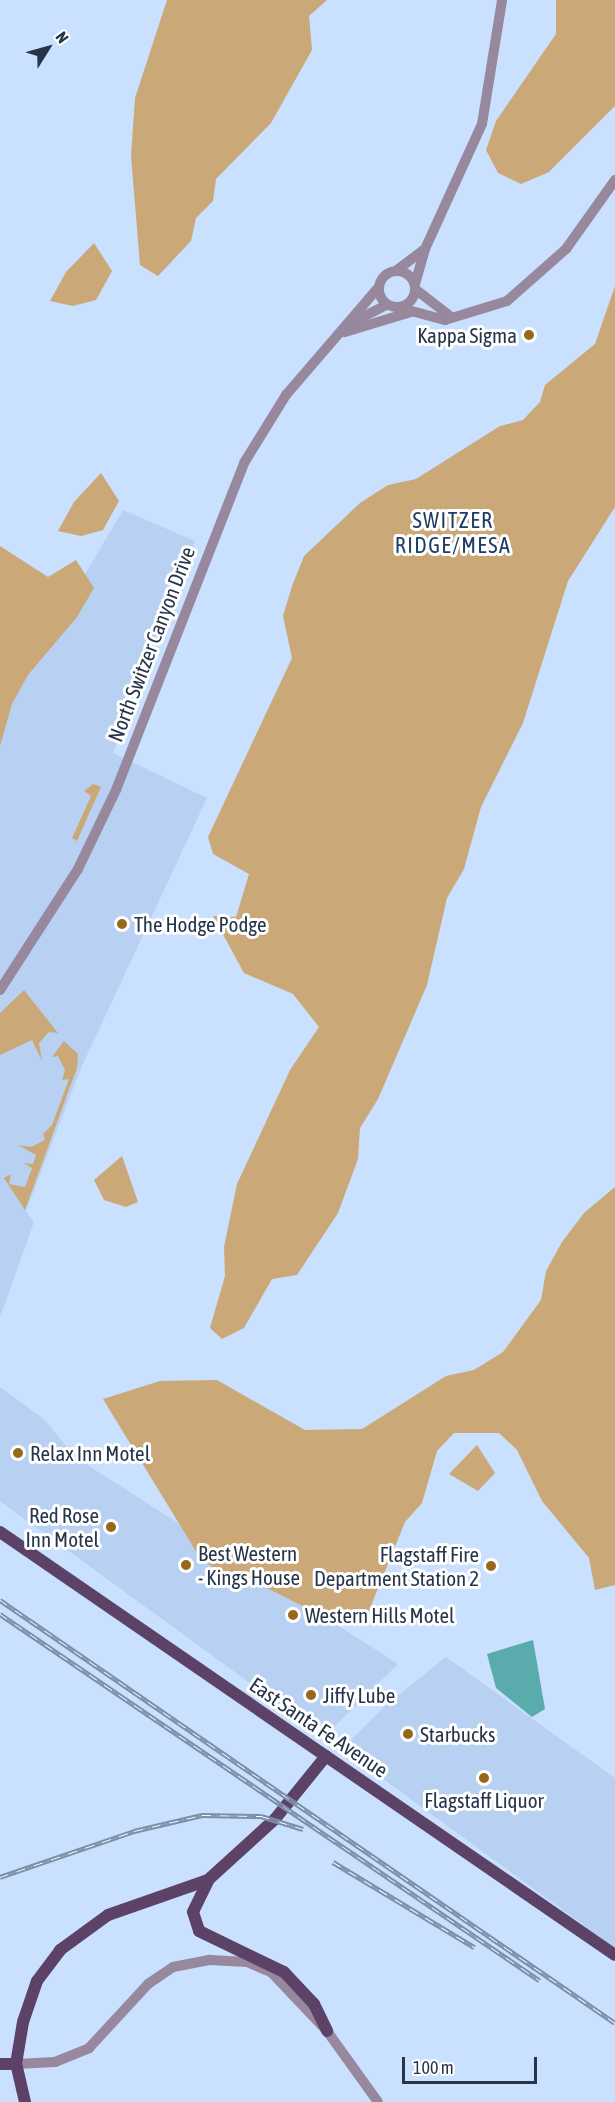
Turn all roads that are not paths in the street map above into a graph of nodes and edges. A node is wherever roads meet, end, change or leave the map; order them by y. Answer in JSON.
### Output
{"nodes":[{"id":1,"x":502,"y":0,"type":"edge"},
{"id":2,"x":615,"y":180,"type":"edge"},
{"id":3,"x":425,"y":249,"type":"junction"},
{"id":4,"x":397,"y":270,"type":"junction"},
{"id":5,"x":415,"y":287,"type":"junction"},
{"id":6,"x":378,"y":288,"type":"junction"},
{"id":7,"x":392,"y":306,"type":"junction"},
{"id":8,"x":411,"y":312,"type":"junction"},
{"id":9,"x":450,"y":316,"type":"junction"},
{"id":10,"x":349,"y":327,"type":"junction"},
{"id":11,"x":0,"y":990,"type":"edge"},
{"id":12,"x":0,"y":1532,"type":"edge"},
{"id":13,"x":326,"y":1756,"type":"junction"},
{"id":14,"x":208,"y":1880,"type":"junction"},
{"id":15,"x":615,"y":1955,"type":"edge"},
{"id":16,"x":327,"y":2031,"type":"junction"},
{"id":17,"x":0,"y":2064,"type":"edge"},
{"id":18,"x":16,"y":2064,"type":"junction"},
{"id":19,"x":25,"y":2102,"type":"edge"},
{"id":20,"x":378,"y":2102,"type":"edge"}],
"edges":[{"from":1,"to":3,"type":"street"},
{"from":2,"to":9,"type":"street"},
{"from":3,"to":4,"type":"street"},
{"from":3,"to":5,"type":"street"},
{"from":4,"to":5,"type":"street"},
{"from":4,"to":6,"type":"street","name":"North Switzer Canyon Drive"},
{"from":5,"to":7,"type":"street","name":"North Switzer Canyon Drive"},
{"from":5,"to":9,"type":"street"},
{"from":6,"to":7,"type":"street"},
{"from":6,"to":10,"type":"street","name":"North Switzer Canyon Drive"},
{"from":7,"to":8,"type":"street"},
{"from":7,"to":10,"type":"street","name":"North Switzer Canyon Drive"},
{"from":8,"to":9,"type":"street"},
{"from":8,"to":10,"type":"street"},
{"from":10,"to":11,"type":"street","name":"North Switzer Canyon Drive"},
{"from":12,"to":13,"type":"main road","name":"East Santa Fe Avenue"},
{"from":13,"to":14,"type":"main road"},
{"from":13,"to":15,"type":"main road","name":"East Santa Fe Avenue"},
{"from":14,"to":16,"type":"main road"},
{"from":14,"to":18,"type":"main road"},
{"from":16,"to":18,"type":"street"},
{"from":16,"to":20,"type":"street"},
{"from":17,"to":18,"type":"main road"},
{"from":18,"to":19,"type":"main road"}]}
